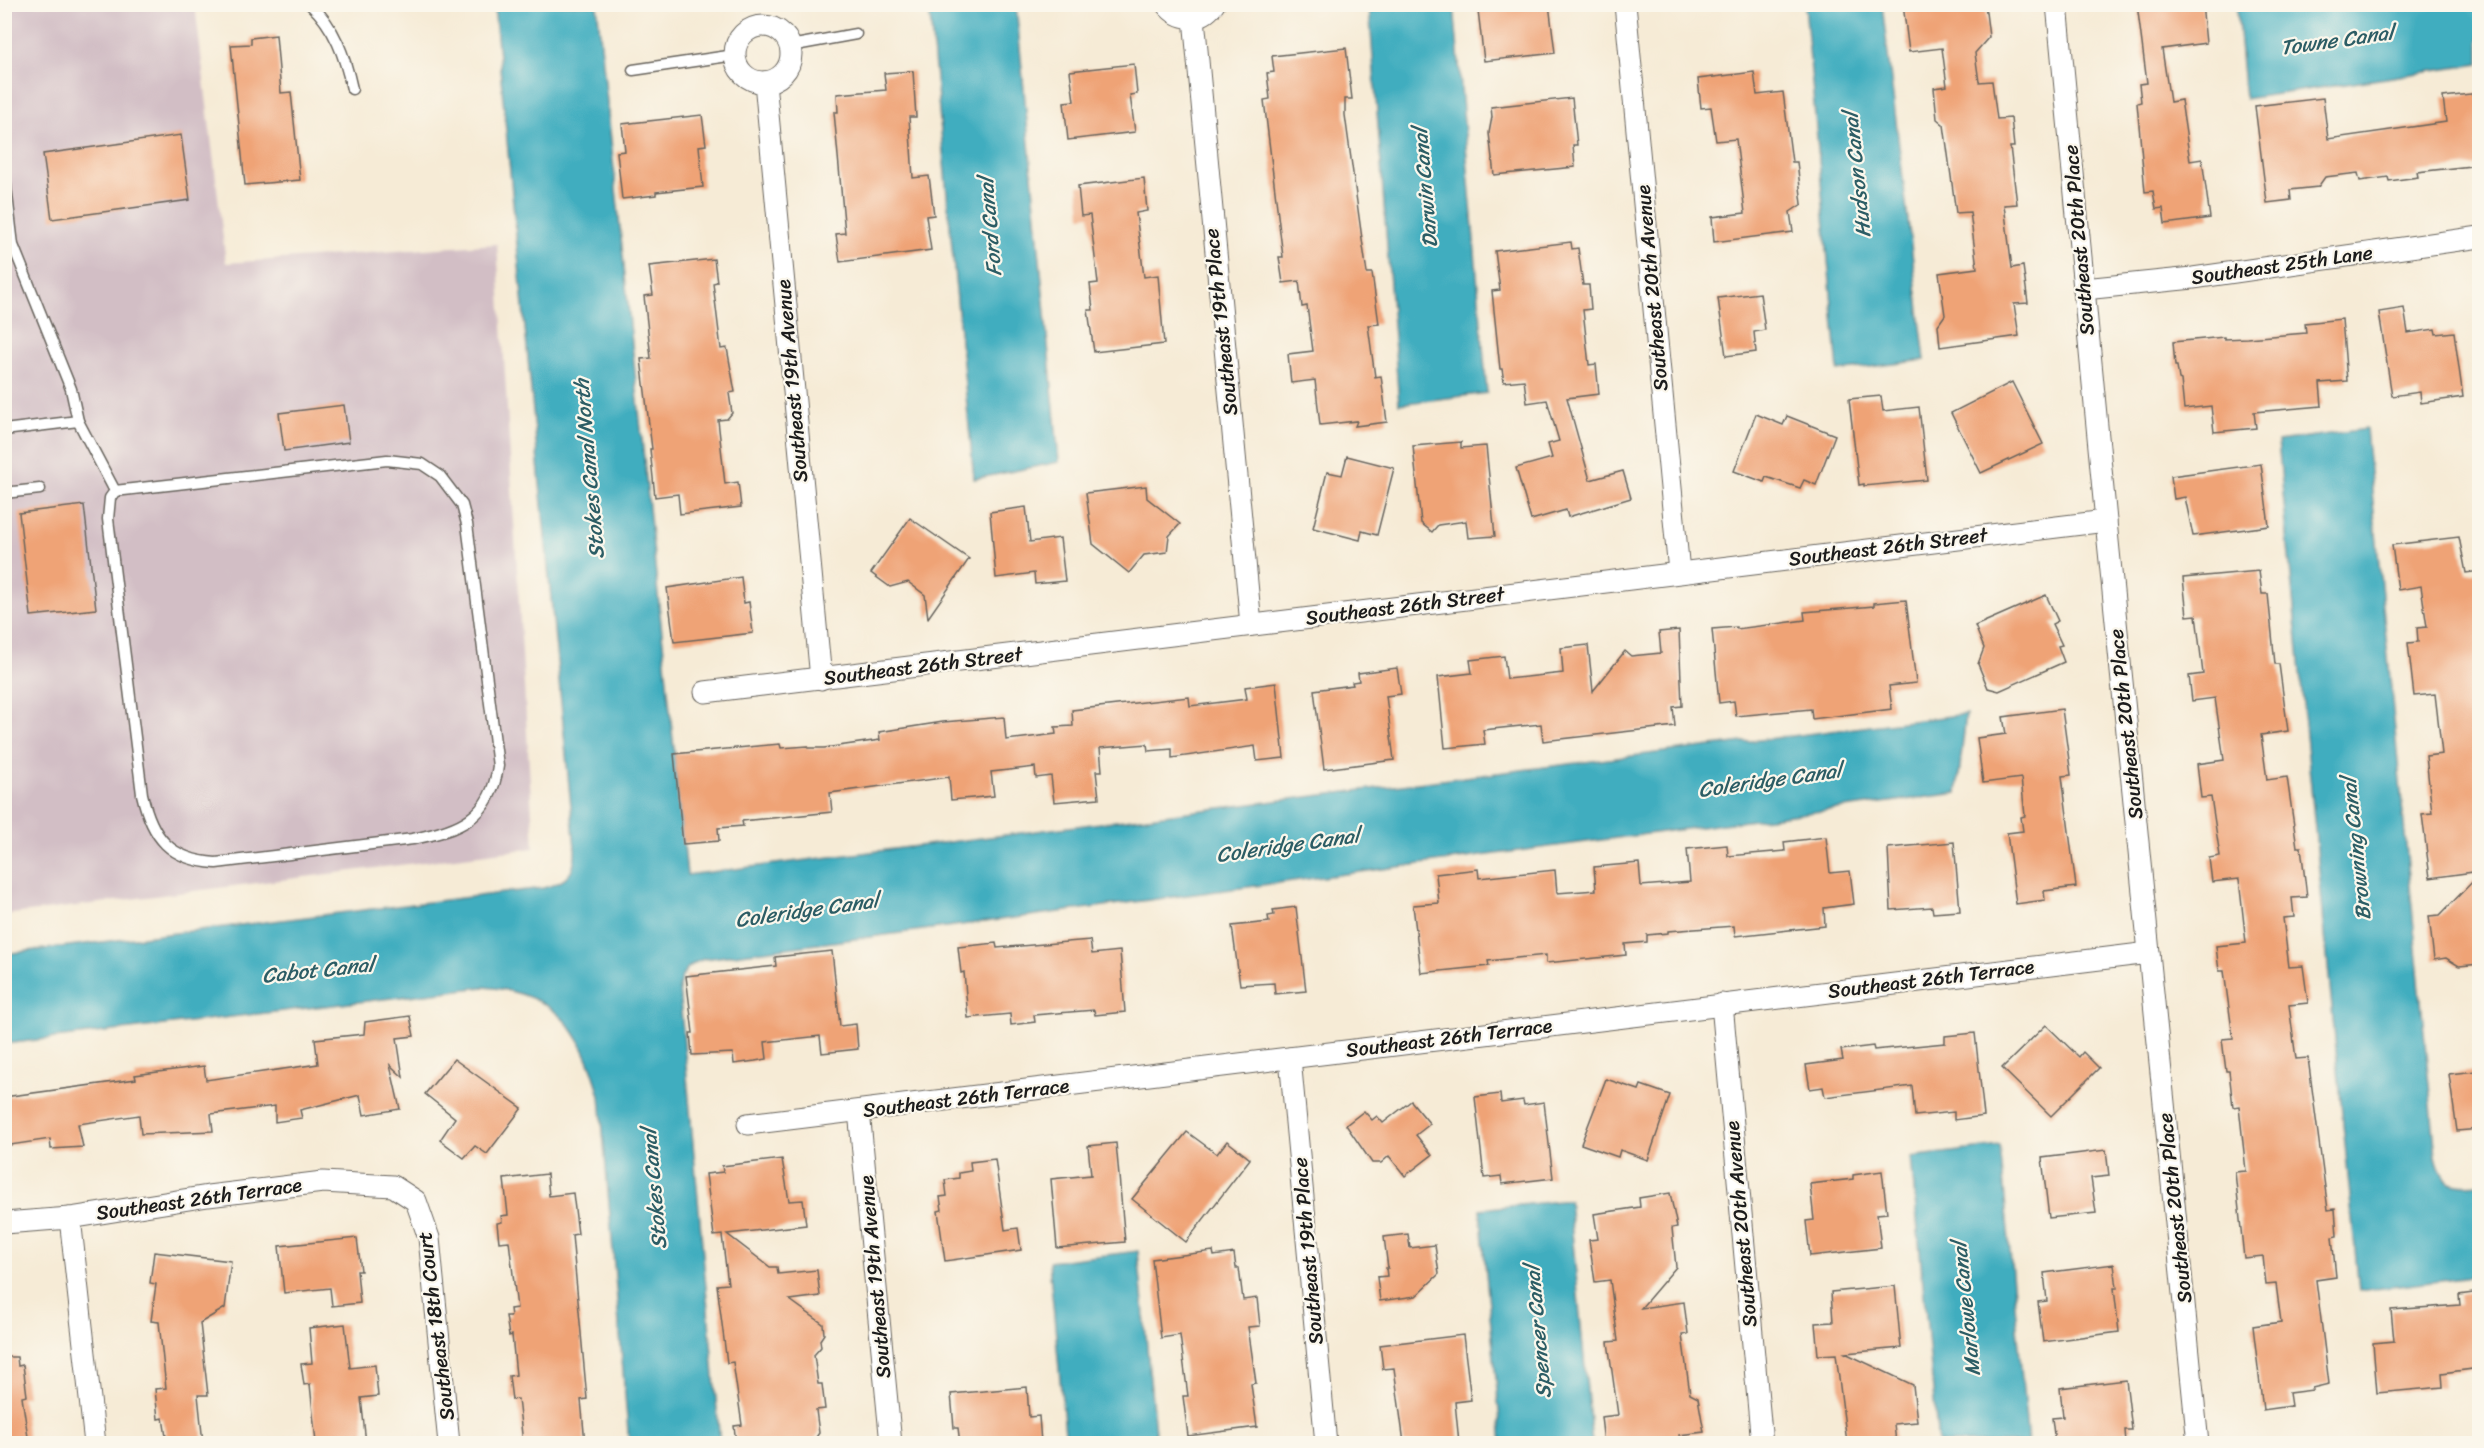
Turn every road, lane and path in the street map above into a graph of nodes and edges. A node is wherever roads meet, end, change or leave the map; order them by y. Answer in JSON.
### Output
{"nodes":[{"id":1,"x":310,"y":4,"type":"edge"},
{"id":2,"x":1166,"y":4,"type":"edge"},
{"id":3,"x":1214,"y":4,"type":"edge"},
{"id":4,"x":1625,"y":4,"type":"edge"},
{"id":5,"x":2057,"y":4,"type":"edge"},
{"id":6,"x":1194,"y":18,"type":"junction"},
{"id":7,"x":856,"y":34,"type":"dead end"},
{"id":8,"x":790,"y":46,"type":"junction"},
{"id":9,"x":735,"y":55,"type":"junction"},
{"id":10,"x":633,"y":70,"type":"dead end"},
{"id":11,"x":765,"y":82,"type":"junction"},
{"id":12,"x":352,"y":89,"type":"dead end"},
{"id":13,"x":4,"y":170,"type":"edge"},
{"id":14,"x":2480,"y":237,"type":"edge"},
{"id":15,"x":2084,"y":289,"type":"junction"},
{"id":16,"x":78,"y":421,"type":"junction"},
{"id":17,"x":4,"y":430,"type":"edge"},
{"id":18,"x":40,"y":489,"type":"dead end"},
{"id":19,"x":115,"y":491,"type":"junction"},
{"id":20,"x":4,"y":493,"type":"edge"},
{"id":21,"x":2106,"y":521,"type":"junction"},
{"id":22,"x":1679,"y":572,"type":"junction"},
{"id":23,"x":1251,"y":625,"type":"junction"},
{"id":24,"x":821,"y":679,"type":"junction"},
{"id":25,"x":705,"y":692,"type":"dead end"},
{"id":26,"x":2149,"y":953,"type":"junction"},
{"id":27,"x":1722,"y":1004,"type":"junction"},
{"id":28,"x":1290,"y":1058,"type":"junction"},
{"id":29,"x":859,"y":1111,"type":"junction"},
{"id":30,"x":748,"y":1124,"type":"dead end"},
{"id":31,"x":393,"y":1185,"type":"joint"},
{"id":32,"x":70,"y":1218,"type":"junction"},
{"id":33,"x":4,"y":1223,"type":"edge"},
{"id":34,"x":95,"y":1443,"type":"edge"},
{"id":35,"x":449,"y":1443,"type":"edge"},
{"id":36,"x":891,"y":1443,"type":"edge"},
{"id":37,"x":1326,"y":1443,"type":"edge"},
{"id":38,"x":1762,"y":1443,"type":"edge"},
{"id":39,"x":2199,"y":1443,"type":"edge"}],
"edges":[{"from":1,"to":12,"type":"lane"},
{"from":2,"to":6,"type":"street"},
{"from":3,"to":6,"type":"street"},
{"from":4,"to":22,"type":"street","name":"Southeast 20th Avenue"},
{"from":5,"to":15,"type":"street","name":"Southeast 20th Place"},
{"from":6,"to":23,"type":"street","name":"Southeast 19th Place"},
{"from":7,"to":8,"type":"lane"},
{"from":8,"to":9,"type":"street"},
{"from":8,"to":11,"type":"street"},
{"from":9,"to":10,"type":"lane"},
{"from":9,"to":11,"type":"street"},
{"from":11,"to":24,"type":"street","name":"Southeast 19th Avenue"},
{"from":13,"to":16,"type":"lane"},
{"from":14,"to":15,"type":"street","name":"Southeast 25th Lane"},
{"from":15,"to":21,"type":"street","name":"Southeast 20th Place"},
{"from":16,"to":17,"type":"lane"},
{"from":16,"to":19,"type":"lane"},
{"from":18,"to":20,"type":"lane"},
{"from":19,"to":19,"type":"lane"},
{"from":21,"to":22,"type":"street","name":"Southeast 26th Street"},
{"from":21,"to":26,"type":"street","name":"Southeast 20th Place"},
{"from":22,"to":23,"type":"street","name":"Southeast 26th Street"},
{"from":23,"to":24,"type":"street","name":"Southeast 26th Street"},
{"from":24,"to":25,"type":"street","name":"Southeast 26th Street"},
{"from":26,"to":27,"type":"street","name":"Southeast 26th Terrace"},
{"from":26,"to":39,"type":"street","name":"Southeast 20th Place"},
{"from":27,"to":28,"type":"street","name":"Southeast 26th Terrace"},
{"from":27,"to":38,"type":"street","name":"Southeast 20th Avenue"},
{"from":28,"to":29,"type":"street","name":"Southeast 26th Terrace"},
{"from":28,"to":37,"type":"street","name":"Southeast 19th Place"},
{"from":29,"to":30,"type":"street","name":"Southeast 26th Terrace"},
{"from":29,"to":36,"type":"street","name":"Southeast 19th Avenue"},
{"from":31,"to":32,"type":"street","name":"Southeast 26th Terrace"},
{"from":31,"to":35,"type":"street","name":"Southeast 18th Court"},
{"from":32,"to":33,"type":"street","name":"Southeast 26th Terrace"},
{"from":32,"to":34,"type":"street"}]}
